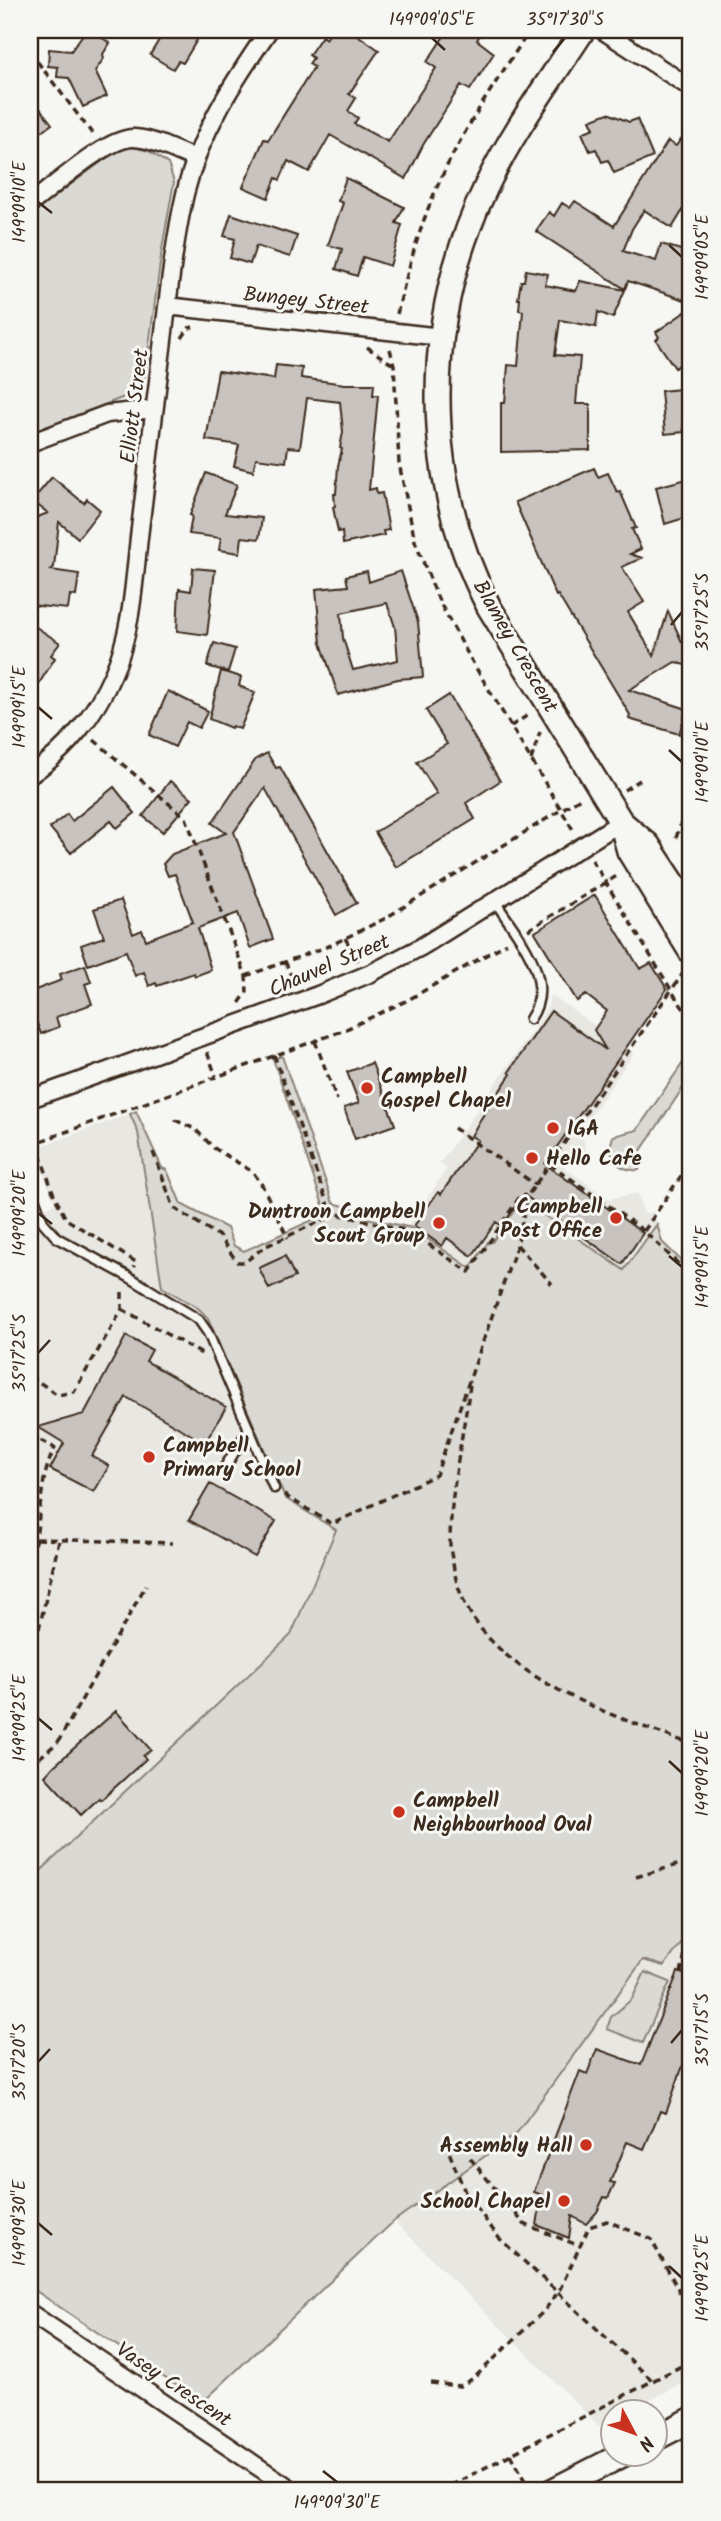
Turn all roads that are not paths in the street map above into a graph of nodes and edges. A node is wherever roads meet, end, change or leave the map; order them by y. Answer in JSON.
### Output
{"nodes":[{"id":1,"x":269,"y":30,"type":"edge"},
{"id":2,"x":583,"y":30,"type":"edge"},
{"id":3,"x":602,"y":30,"type":"edge"},
{"id":4,"x":691,"y":88,"type":"edge"},
{"id":5,"x":196,"y":159,"type":"junction"},
{"id":6,"x":30,"y":204,"type":"edge"},
{"id":7,"x":167,"y":306,"type":"junction"},
{"id":8,"x":441,"y":337,"type":"junction"},
{"id":9,"x":154,"y":409,"type":"junction"},
{"id":10,"x":30,"y":443,"type":"edge"},
{"id":11,"x":30,"y":775,"type":"edge"},
{"id":12,"x":621,"y":822,"type":"junction"},
{"id":13,"x":495,"y":901,"type":"junction"},
{"id":14,"x":691,"y":910,"type":"edge"},
{"id":15,"x":689,"y":943,"type":"edge"},
{"id":16,"x":530,"y":1019,"type":"dead end"},
{"id":17,"x":30,"y":1099,"type":"edge"},
{"id":18,"x":30,"y":1187,"type":"edge"},
{"id":19,"x":249,"y":1429,"type":"junction"},
{"id":20,"x":223,"y":1470,"type":"dead end"},
{"id":21,"x":274,"y":1488,"type":"road end"},
{"id":22,"x":30,"y":2313,"type":"edge"},
{"id":23,"x":691,"y":2420,"type":"edge"},
{"id":24,"x":668,"y":2432,"type":"edge"},
{"id":25,"x":599,"y":2468,"type":"edge"},
{"id":26,"x":294,"y":2491,"type":"edge"},
{"id":27,"x":554,"y":2491,"type":"edge"}],
"edges":[{"from":1,"to":5,"type":"street","name":"Elliott Street"},
{"from":2,"to":8,"type":"street","name":"Blamey Crescent"},
{"from":3,"to":4,"type":"street"},
{"from":5,"to":6,"type":"street"},
{"from":5,"to":7,"type":"street","name":"Elliott Street"},
{"from":7,"to":8,"type":"street","name":"Bungey Street"},
{"from":7,"to":9,"type":"street","name":"Elliott Street"},
{"from":8,"to":12,"type":"street","name":"Blamey Crescent"},
{"from":9,"to":10,"type":"street"},
{"from":9,"to":11,"type":"street","name":"Elliott Street"},
{"from":12,"to":13,"type":"street","name":"Chauvel Street"},
{"from":12,"to":14,"type":"street","name":"Blamey Crescent"},
{"from":12,"to":15,"type":"street","name":"Blamey Crescent"},
{"from":13,"to":16,"type":"lane"},
{"from":13,"to":17,"type":"street","name":"Chauvel Street"},
{"from":18,"to":19,"type":"lane"},
{"from":19,"to":20,"type":"lane"},
{"from":19,"to":21,"type":"lane"},
{"from":22,"to":26,"type":"street","name":"Vasey Crescent"},
{"from":23,"to":24,"type":"street"},
{"from":25,"to":27,"type":"street"}]}
